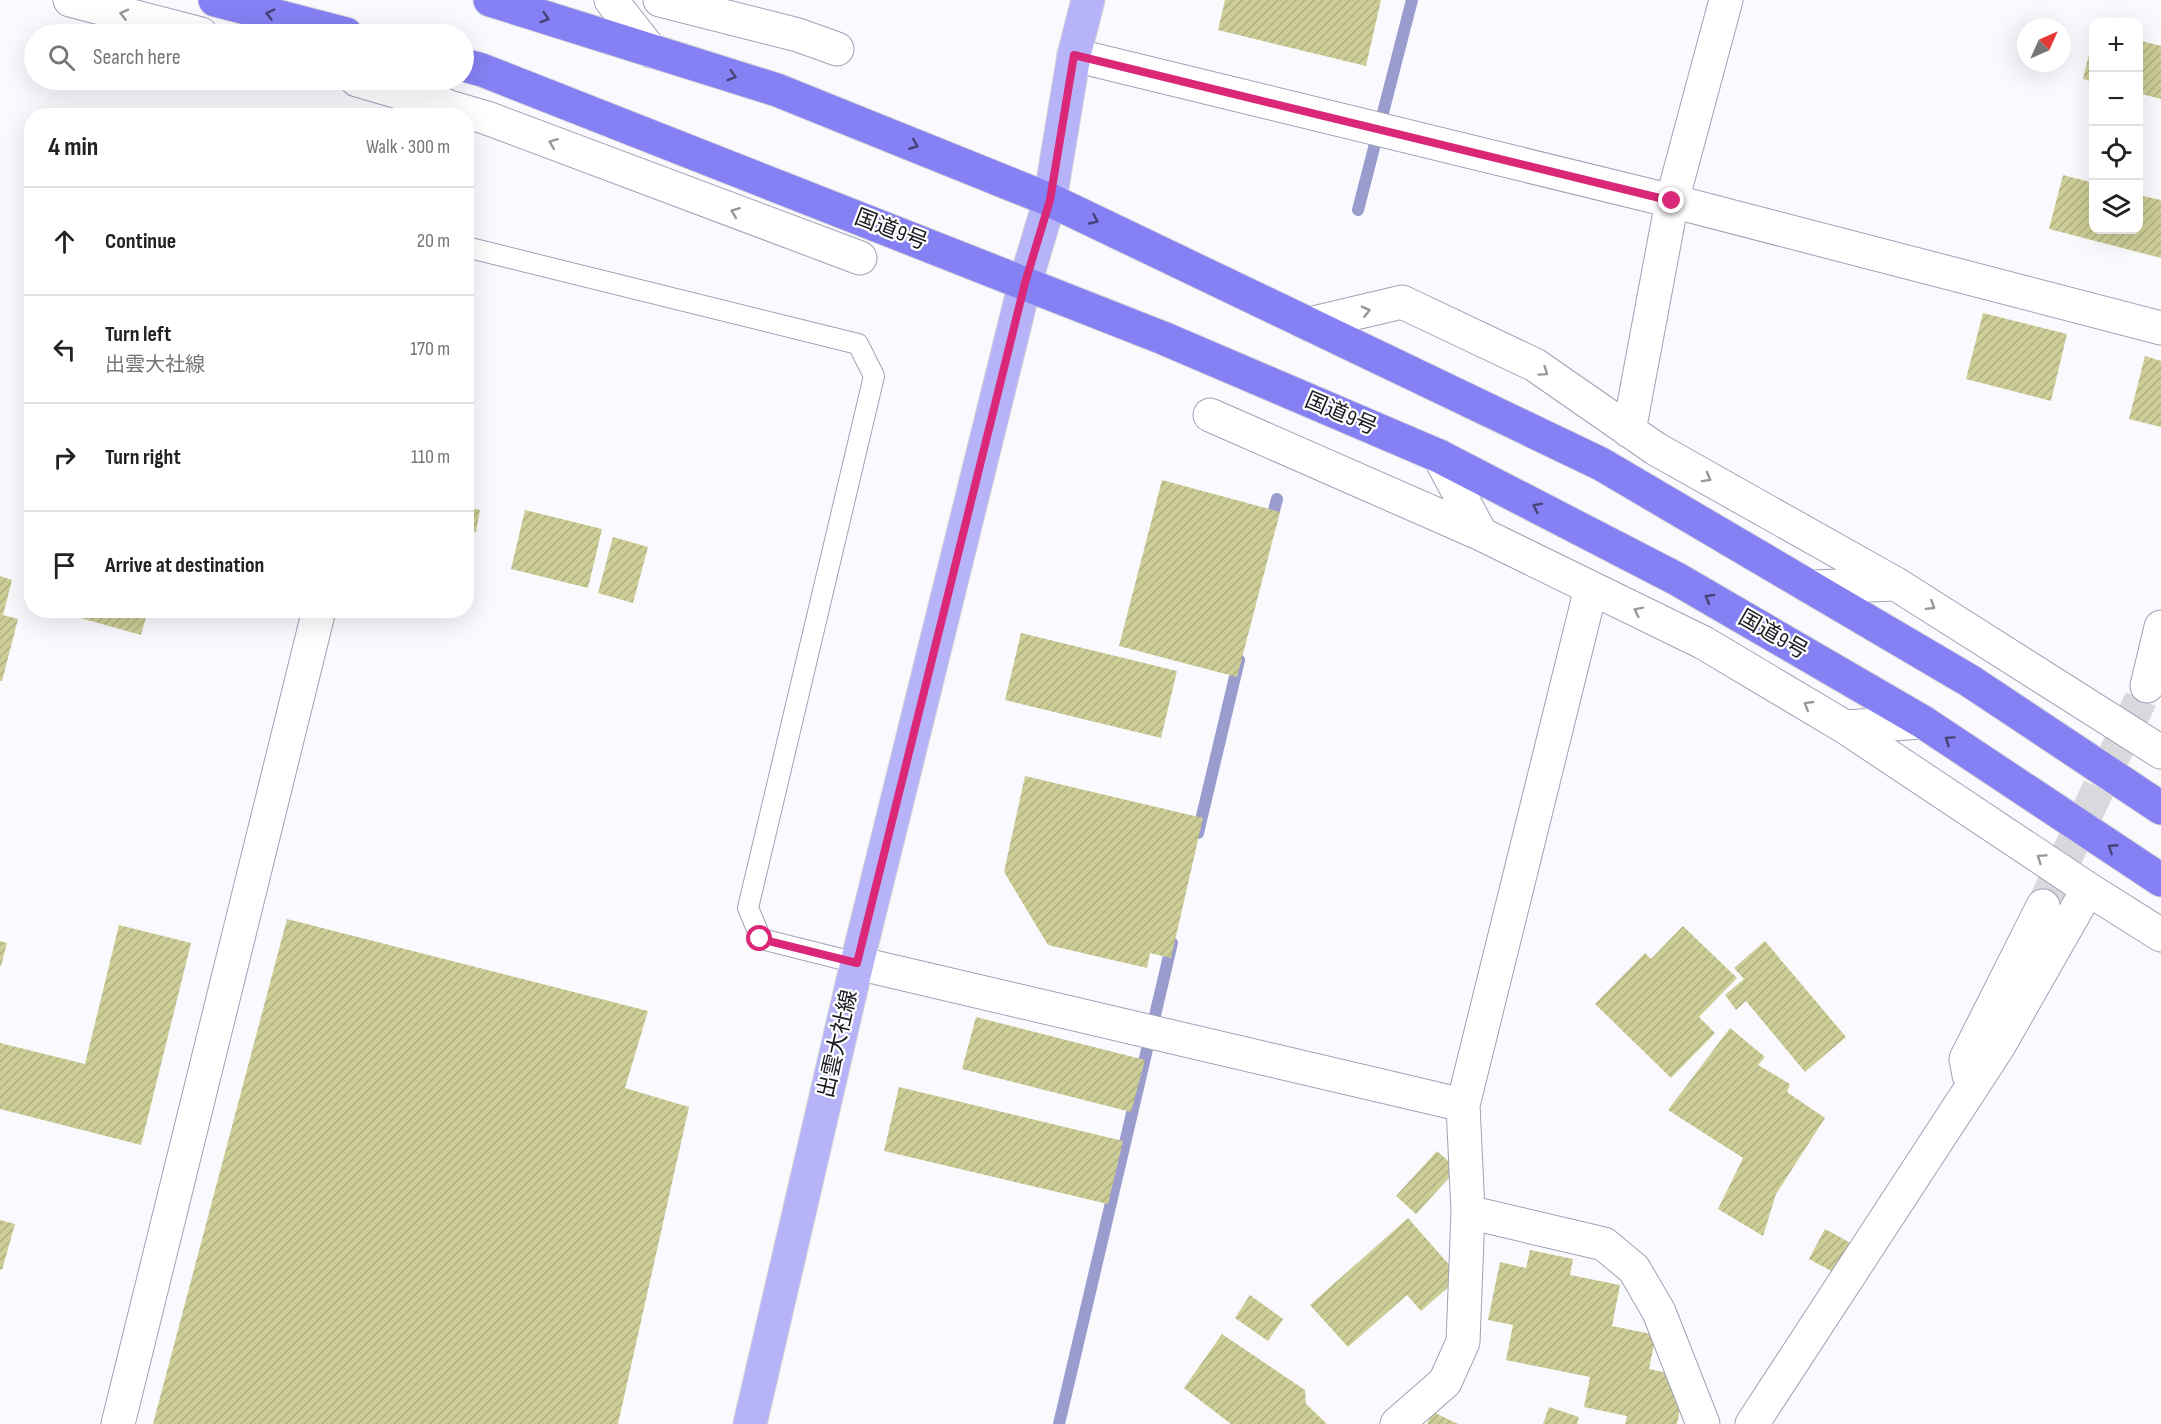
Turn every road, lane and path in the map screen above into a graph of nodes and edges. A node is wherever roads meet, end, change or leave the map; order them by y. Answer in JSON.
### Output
{"nodes":[{"id":1,"x":70,"y":0,"type":"edge"},
{"id":2,"x":490,"y":0,"type":"edge"},
{"id":3,"x":611,"y":0,"type":"edge"},
{"id":4,"x":660,"y":0,"type":"edge"},
{"id":5,"x":1088,"y":0,"type":"edge"},
{"id":6,"x":1726,"y":0,"type":"edge"},
{"id":7,"x":220,"y":1,"type":"edge"},
{"id":8,"x":166,"y":24,"type":"joint"},
{"id":9,"x":308,"y":24,"type":"edge"},
{"id":10,"x":837,"y":49,"type":"dead end"},
{"id":11,"x":651,"y":51,"type":"junction"},
{"id":12,"x":1074,"y":55,"type":"junction"},
{"id":13,"x":474,"y":68,"type":"edge"},
{"id":14,"x":386,"y":90,"type":"edge"},
{"id":15,"x":438,"y":108,"type":"edge"},
{"id":16,"x":474,"y":115,"type":"edge"},
{"id":17,"x":1050,"y":200,"type":"junction"},
{"id":18,"x":1672,"y":201,"type":"junction"},
{"id":19,"x":842,"y":211,"type":"junction"},
{"id":20,"x":790,"y":232,"type":"junction"},
{"id":21,"x":474,"y":249,"type":"edge"},
{"id":22,"x":860,"y":258,"type":"dead end"},
{"id":23,"x":1025,"y":283,"type":"junction"},
{"id":24,"x":1309,"y":324,"type":"junction"},
{"id":25,"x":2161,"y":328,"type":"edge"},
{"id":26,"x":1210,"y":415,"type":"dead end"},
{"id":27,"x":1629,"y":431,"type":"junction"},
{"id":28,"x":1439,"y":456,"type":"junction"},
{"id":29,"x":1481,"y":534,"type":"junction"},
{"id":30,"x":1896,"y":584,"type":"junction"},
{"id":31,"x":1810,"y":587,"type":"junction"},
{"id":32,"x":1591,"y":588,"type":"junction"},
{"id":33,"x":317,"y":618,"type":"edge"},
{"id":34,"x":2161,"y":627,"type":"edge"},
{"id":35,"x":2147,"y":686,"type":"tunnel mouth"},
{"id":36,"x":1923,"y":722,"type":"junction"},
{"id":37,"x":1845,"y":727,"type":"junction"},
{"id":38,"x":2160,"y":747,"type":"edge"},
{"id":39,"x":2161,"y":808,"type":"edge"},
{"id":40,"x":2161,"y":880,"type":"edge"},
{"id":41,"x":2088,"y":889,"type":"junction"},
{"id":42,"x":2043,"y":906,"type":"tunnel mouth"},
{"id":43,"x":2161,"y":935,"type":"edge"},
{"id":44,"x":857,"y":963,"type":"junction"},
{"id":45,"x":1972,"y":1087,"type":"junction"},
{"id":46,"x":1462,"y":1105,"type":"junction"},
{"id":47,"x":1468,"y":1212,"type":"junction"},
{"id":48,"x":118,"y":1424,"type":"edge"},
{"id":49,"x":750,"y":1424,"type":"edge"},
{"id":50,"x":1397,"y":1424,"type":"edge"},
{"id":51,"x":1702,"y":1424,"type":"edge"},
{"id":52,"x":1752,"y":1424,"type":"edge"}],
"edges":[{"from":8,"to":1,"type":"street","one_way":true},
{"from":2,"to":11,"type":"highway","one_way":true},
{"from":3,"to":11,"type":"street"},
{"from":4,"to":10,"type":"street"},
{"from":5,"to":12,"type":"main road","name":"出雲大社線"},
{"from":6,"to":18,"type":"street"},
{"from":7,"to":8,"type":"street"},
{"from":9,"to":7,"type":"highway","one_way":true},
{"from":11,"to":17,"type":"highway","one_way":true},
{"from":12,"to":17,"type":"main road","name":"出雲大社線"},
{"from":12,"to":18,"type":"street"},
{"from":13,"to":19,"type":"highway","name":"国道9号"},
{"from":14,"to":15,"type":"street"},
{"from":20,"to":16,"type":"street","one_way":true},
{"from":17,"to":23,"type":"main road","name":"出雲大社線"},
{"from":17,"to":24,"type":"highway","one_way":true},
{"from":18,"to":25,"type":"street"},
{"from":18,"to":27,"type":"street"},
{"from":19,"to":20,"type":"street"},
{"from":19,"to":23,"type":"highway","name":"国道9号"},
{"from":20,"to":22,"type":"street"},
{"from":21,"to":44,"type":"lane"},
{"from":23,"to":28,"type":"highway","name":"国道9号"},
{"from":23,"to":44,"type":"main road","name":"出雲大社線"},
{"from":24,"to":27,"type":"street","one_way":true},
{"from":24,"to":31,"type":"highway"},
{"from":26,"to":29,"type":"street"},
{"from":27,"to":30,"type":"street","one_way":true},
{"from":28,"to":29,"type":"street"},
{"from":36,"to":28,"type":"highway","name":"国道9号","one_way":true},
{"from":29,"to":32,"type":"street"},
{"from":30,"to":31,"type":"street"},
{"from":30,"to":38,"type":"street","one_way":true},
{"from":31,"to":39,"type":"highway"},
{"from":37,"to":32,"type":"street","one_way":true},
{"from":32,"to":46,"type":"street"},
{"from":33,"to":48,"type":"street"},
{"from":34,"to":35,"type":"street"},
{"from":36,"to":37,"type":"street"},
{"from":40,"to":36,"type":"highway","name":"国道9号","one_way":true},
{"from":41,"to":37,"type":"street","one_way":true},
{"from":41,"to":43,"type":"street"},
{"from":41,"to":45,"type":"street"},
{"from":42,"to":45,"type":"street"},
{"from":44,"to":46,"type":"street"},
{"from":44,"to":49,"type":"main road","name":"出雲大社線"},
{"from":45,"to":52,"type":"street"},
{"from":46,"to":47,"type":"street"},
{"from":47,"to":50,"type":"street"},
{"from":47,"to":51,"type":"street"}]}
